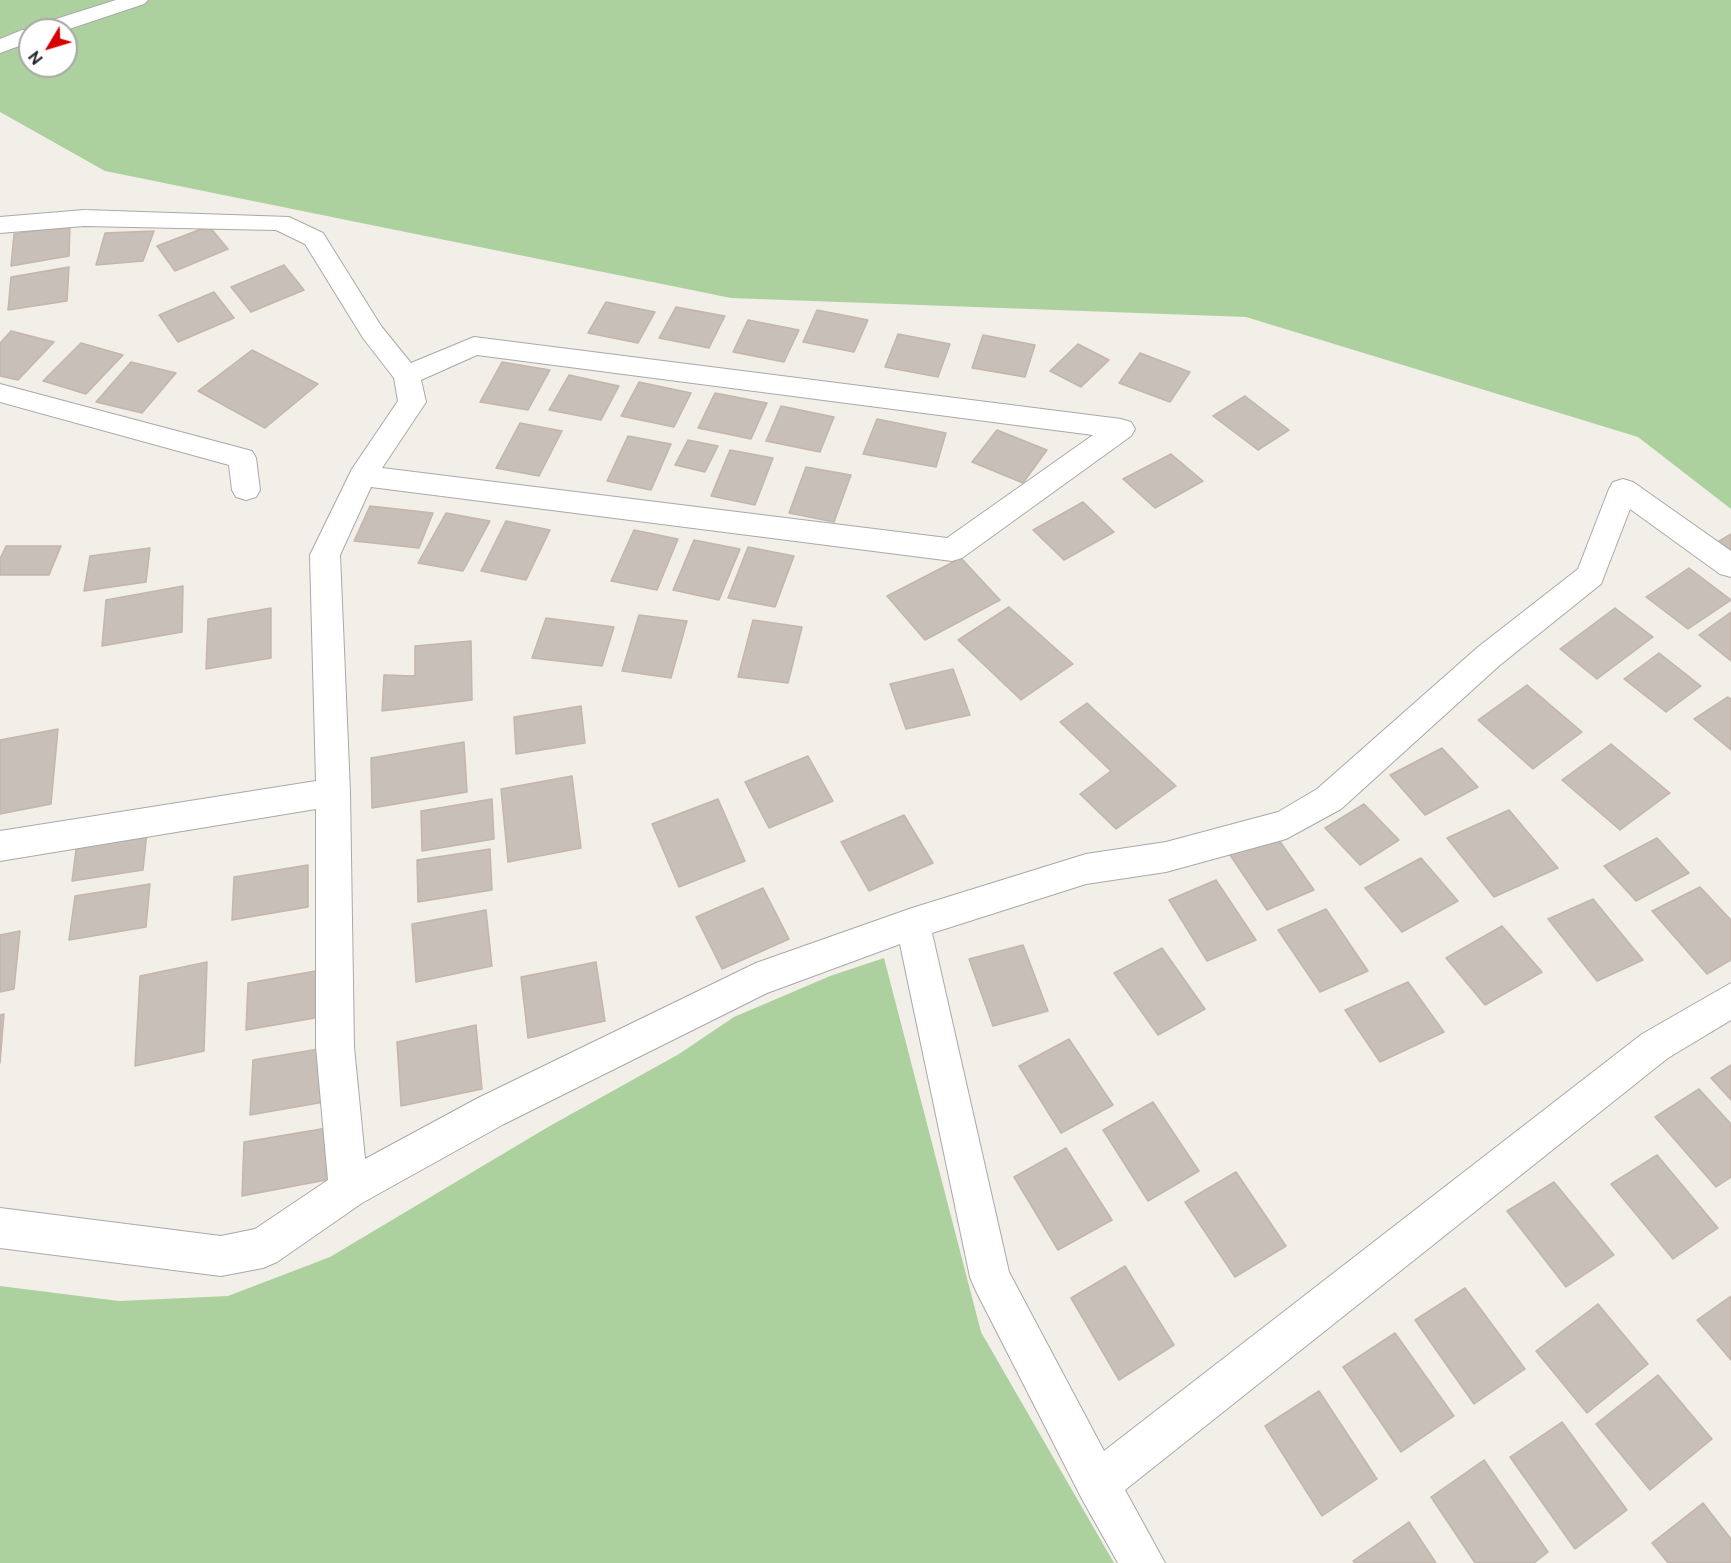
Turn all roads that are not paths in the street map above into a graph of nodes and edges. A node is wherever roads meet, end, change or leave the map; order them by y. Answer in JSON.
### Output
{"nodes":[{"id":1,"x":137,"y":0,"type":"edge"},
{"id":2,"x":117,"y":3,"type":"edge"},
{"id":3,"x":77,"y":18,"type":"edge"},
{"id":4,"x":18,"y":39,"type":"edge"},
{"id":5,"x":0,"y":46,"type":"edge"},
{"id":6,"x":0,"y":225,"type":"edge"},
{"id":7,"x":407,"y":376,"type":"junction"},
{"id":8,"x":0,"y":393,"type":"edge"},
{"id":9,"x":362,"y":476,"type":"junction"},
{"id":10,"x":246,"y":490,"type":"dead end"},
{"id":11,"x":1731,"y":566,"type":"edge"},
{"id":12,"x":333,"y":792,"type":"junction"},
{"id":13,"x":0,"y":846,"type":"edge"},
{"id":14,"x":912,"y":924,"type":"junction"},
{"id":15,"x":1731,"y":1000,"type":"edge"},
{"id":16,"x":348,"y":1189,"type":"junction"},
{"id":17,"x":0,"y":1228,"type":"edge"},
{"id":18,"x":1097,"y":1484,"type":"junction"},
{"id":19,"x":1143,"y":1563,"type":"edge"}],
"edges":[{"from":1,"to":2,"type":"street"},
{"from":2,"to":3,"type":"street"},
{"from":4,"to":5,"type":"street"},
{"from":6,"to":7,"type":"street"},
{"from":7,"to":9,"type":"street"},
{"from":7,"to":9,"type":"street"},
{"from":8,"to":10,"type":"street"},
{"from":9,"to":12,"type":"street"},
{"from":11,"to":14,"type":"street"},
{"from":12,"to":13,"type":"street"},
{"from":12,"to":16,"type":"street"},
{"from":14,"to":16,"type":"street"},
{"from":14,"to":18,"type":"street"},
{"from":15,"to":18,"type":"street"},
{"from":16,"to":17,"type":"street"},
{"from":18,"to":19,"type":"street"}]}
